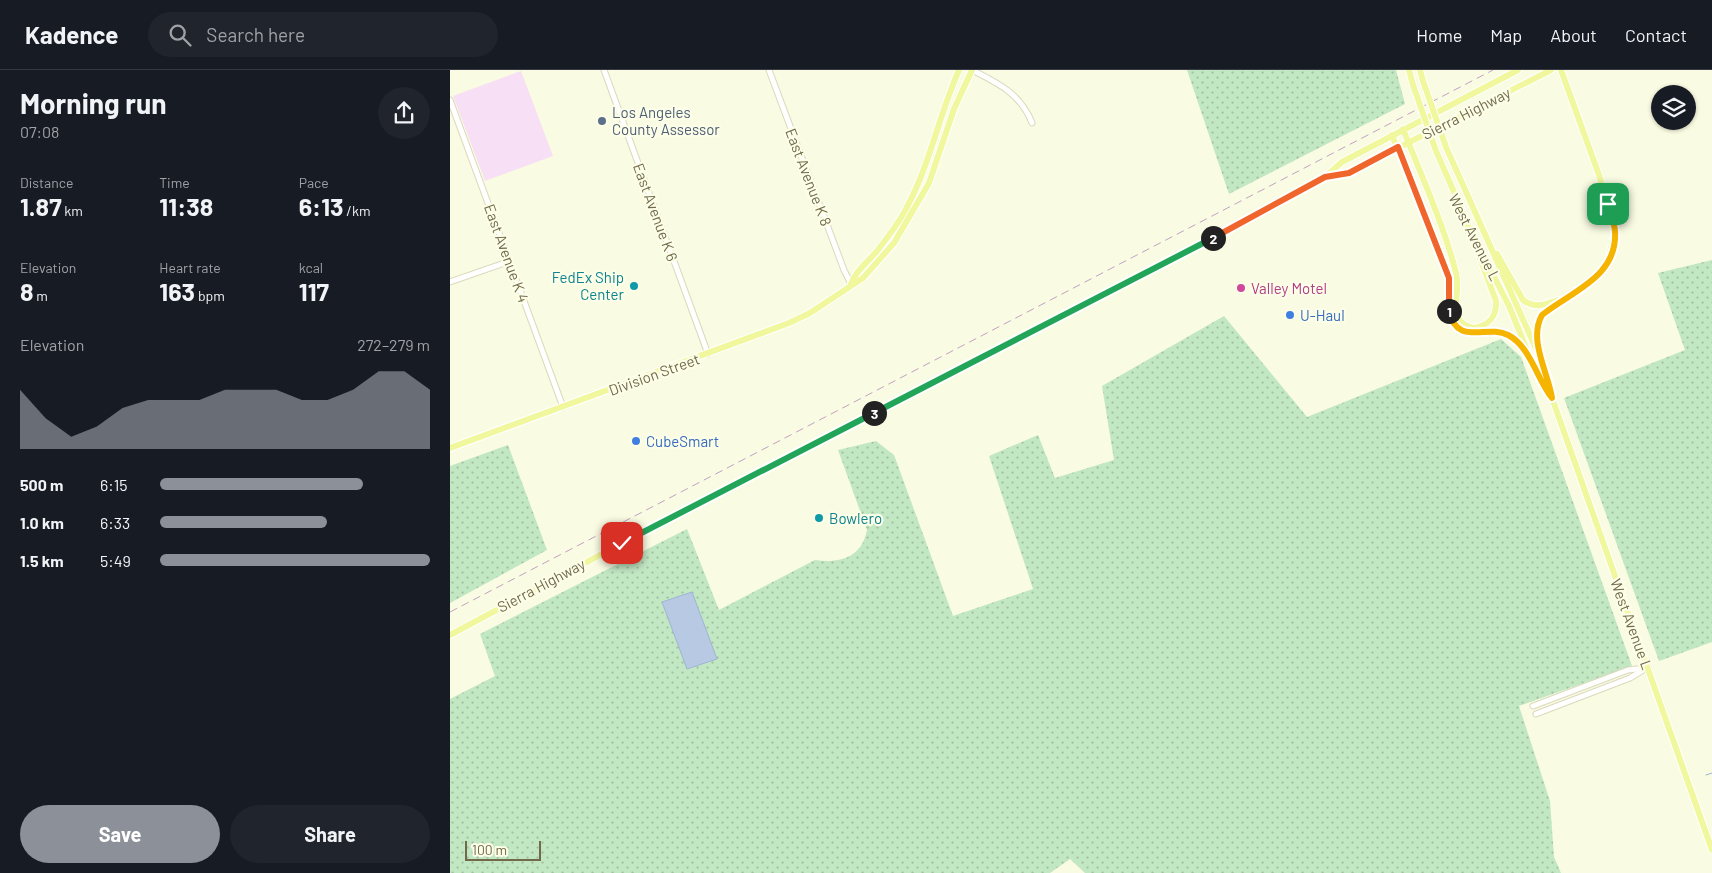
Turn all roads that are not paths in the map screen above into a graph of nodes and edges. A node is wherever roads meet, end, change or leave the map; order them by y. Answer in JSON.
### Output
{"nodes":[{"id":1,"x":604,"y":70,"type":"edge"},
{"id":2,"x":769,"y":70,"type":"edge"},
{"id":3,"x":959,"y":70,"type":"edge"},
{"id":4,"x":972,"y":70,"type":"edge"},
{"id":5,"x":1409,"y":70,"type":"edge"},
{"id":6,"x":1420,"y":70,"type":"edge"},
{"id":7,"x":1518,"y":70,"type":"edge"},
{"id":8,"x":1551,"y":70,"type":"edge"},
{"id":9,"x":1561,"y":70,"type":"edge"},
{"id":10,"x":450,"y":100,"type":"edge"},
{"id":11,"x":453,"y":115,"type":"edge"},
{"id":12,"x":1032,"y":123,"type":"dead end"},
{"id":13,"x":1403,"y":129,"type":"junction"},
{"id":14,"x":1392,"y":135,"type":"junction"},
{"id":15,"x":1408,"y":143,"type":"junction"},
{"id":16,"x":1398,"y":147,"type":"junction"},
{"id":17,"x":1325,"y":177,"type":"junction"},
{"id":18,"x":1470,"y":205,"type":"junction"},
{"id":19,"x":1466,"y":221,"type":"junction"},
{"id":20,"x":510,"y":260,"type":"junction"},
{"id":21,"x":450,"y":282,"type":"edge"},
{"id":22,"x":851,"y":284,"type":"junction"},
{"id":23,"x":1567,"y":297,"type":"junction"},
{"id":24,"x":708,"y":354,"type":"junction"},
{"id":25,"x":1533,"y":362,"type":"junction"},
{"id":26,"x":1544,"y":367,"type":"junction"},
{"id":27,"x":1552,"y":398,"type":"junction"},
{"id":28,"x":563,"y":407,"type":"junction"},
{"id":29,"x":450,"y":448,"type":"edge"},
{"id":30,"x":450,"y":635,"type":"edge"},
{"id":31,"x":1648,"y":667,"type":"junction"},
{"id":32,"x":1533,"y":706,"type":"dead end"},
{"id":33,"x":1536,"y":714,"type":"dead end"},
{"id":34,"x":1712,"y":850,"type":"edge"}],
"edges":[{"from":1,"to":24,"type":"street","name":"East Avenue K 6"},
{"from":2,"to":22,"type":"street","name":"East Avenue K 8"},
{"from":3,"to":22,"type":"main road"},
{"from":4,"to":12,"type":"street"},
{"from":4,"to":22,"type":"main road","name":"Division Street"},
{"from":5,"to":19,"type":"main road","name":"West Avenue L","bridge":true},
{"from":6,"to":18,"type":"main road","name":"West Avenue L","bridge":true},
{"from":7,"to":13,"type":"main road","name":"Sierra Highway"},
{"from":8,"to":15,"type":"main road","name":"Sierra Highway"},
{"from":9,"to":23,"type":"main road"},
{"from":10,"to":11,"type":"street","name":"East Avenue K 4"},
{"from":11,"to":20,"type":"street","name":"East Avenue K 4"},
{"from":13,"to":14,"type":"main road","name":"Sierra Highway"},
{"from":13,"to":15,"type":"main road"},
{"from":14,"to":16,"type":"main road"},
{"from":14,"to":17,"type":"main road","name":"Sierra Highway"},
{"from":15,"to":16,"type":"main road","name":"Sierra Highway"},
{"from":15,"to":19,"type":"main road"},
{"from":16,"to":17,"type":"main road","name":"Sierra Highway"},
{"from":16,"to":25,"type":"main road"},
{"from":17,"to":30,"type":"main road","name":"Sierra Highway"},
{"from":18,"to":23,"type":"main road"},
{"from":18,"to":26,"type":"main road","name":"West Avenue L"},
{"from":19,"to":25,"type":"main road","name":"West Avenue L"},
{"from":20,"to":21,"type":"street"},
{"from":20,"to":28,"type":"street","name":"East Avenue K 4"},
{"from":22,"to":24,"type":"main road","name":"Division Street"},
{"from":23,"to":26,"type":"main road"},
{"from":24,"to":28,"type":"main road","name":"Division Street"},
{"from":25,"to":27,"type":"main road","name":"West Avenue L"},
{"from":26,"to":27,"type":"main road","name":"West Avenue L"},
{"from":27,"to":31,"type":"main road","name":"West Avenue L"},
{"from":28,"to":29,"type":"main road","name":"Division Street"},
{"from":31,"to":32,"type":"street"},
{"from":31,"to":33,"type":"street"},
{"from":31,"to":34,"type":"main road","name":"West Avenue L"}]}
